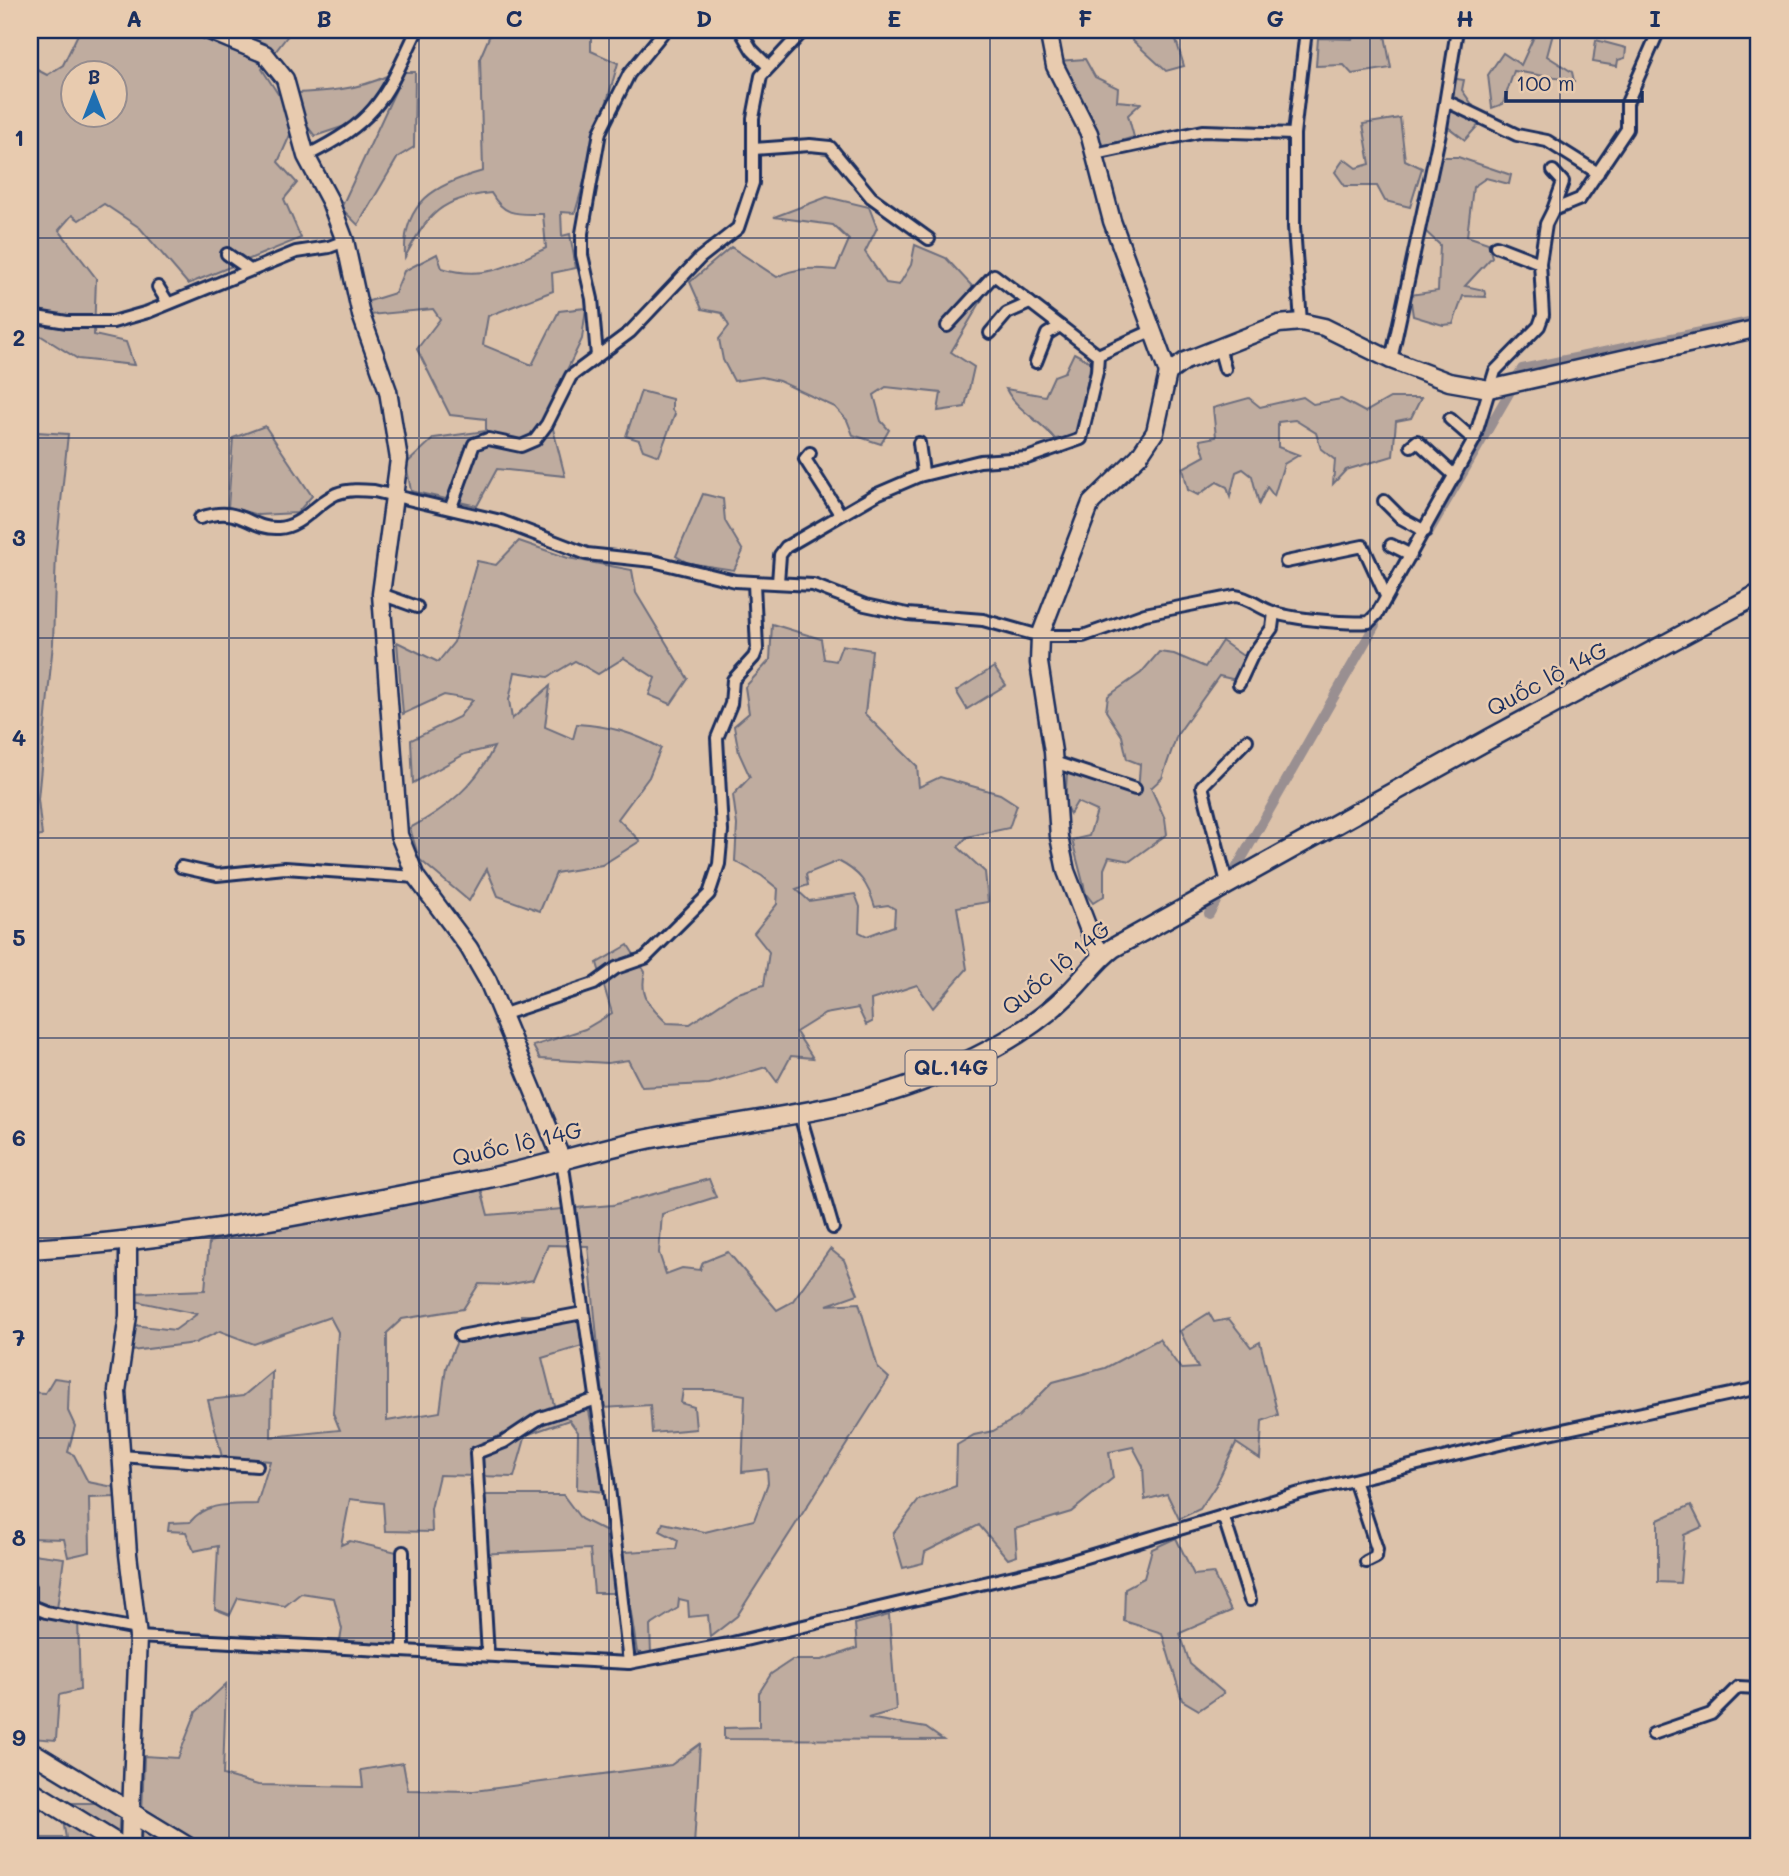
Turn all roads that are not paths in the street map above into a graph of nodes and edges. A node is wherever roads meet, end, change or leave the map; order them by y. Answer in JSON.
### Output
{"nodes":[{"id":1,"x":207,"y":30,"type":"edge"},
{"id":2,"x":417,"y":30,"type":"edge"},
{"id":3,"x":665,"y":30,"type":"edge"},
{"id":4,"x":740,"y":30,"type":"edge"},
{"id":5,"x":804,"y":30,"type":"edge"},
{"id":6,"x":1306,"y":30,"type":"edge"},
{"id":7,"x":1457,"y":30,"type":"edge"},
{"id":8,"x":1659,"y":30,"type":"edge"},
{"id":9,"x":1050,"y":32,"type":"edge"},
{"id":10,"x":768,"y":65,"type":"junction"},
{"id":11,"x":1446,"y":101,"type":"junction"},
{"id":12,"x":1294,"y":134,"type":"junction"},
{"id":13,"x":753,"y":149,"type":"junction"},
{"id":14,"x":1095,"y":154,"type":"junction"},
{"id":15,"x":306,"y":156,"type":"junction"},
{"id":16,"x":1553,"y":171,"type":"dead end"},
{"id":17,"x":1598,"y":173,"type":"junction"},
{"id":18,"x":1553,"y":211,"type":"junction"},
{"id":19,"x":929,"y":239,"type":"dead end"},
{"id":20,"x":345,"y":241,"type":"junction"},
{"id":21,"x":1496,"y":246,"type":"dead end"},
{"id":22,"x":227,"y":254,"type":"dead end"},
{"id":23,"x":1540,"y":263,"type":"junction"},
{"id":24,"x":250,"y":270,"type":"junction"},
{"id":25,"x":158,"y":287,"type":"dead end"},
{"id":26,"x":168,"y":303,"type":"junction"},
{"id":27,"x":1030,"y":303,"type":"junction"},
{"id":28,"x":30,"y":316,"type":"edge"},
{"id":29,"x":1301,"y":322,"type":"junction"},
{"id":30,"x":947,"y":326,"type":"dead end"},
{"id":31,"x":1060,"y":326,"type":"junction"},
{"id":32,"x":1759,"y":328,"type":"edge"},
{"id":33,"x":1151,"y":331,"type":"junction"},
{"id":34,"x":990,"y":333,"type":"dead end"},
{"id":35,"x":1219,"y":347,"type":"junction"},
{"id":36,"x":1098,"y":355,"type":"junction"},
{"id":37,"x":597,"y":356,"type":"junction"},
{"id":38,"x":1391,"y":360,"type":"junction"},
{"id":39,"x":1036,"y":362,"type":"dead end"},
{"id":40,"x":1225,"y":369,"type":"dead end"},
{"id":41,"x":1168,"y":373,"type":"junction"},
{"id":42,"x":1489,"y":389,"type":"junction"},
{"id":43,"x":1450,"y":419,"type":"dead end"},
{"id":44,"x":1474,"y":440,"type":"junction"},
{"id":45,"x":919,"y":443,"type":"dead end"},
{"id":46,"x":1411,"y":446,"type":"dead end"},
{"id":47,"x":810,"y":453,"type":"dead end"},
{"id":48,"x":919,"y":476,"type":"junction"},
{"id":49,"x":1455,"y":476,"type":"junction"},
{"id":50,"x":394,"y":494,"type":"junction"},
{"id":51,"x":1384,"y":501,"type":"dead end"},
{"id":52,"x":451,"y":507,"type":"junction"},
{"id":53,"x":840,"y":514,"type":"junction"},
{"id":54,"x":200,"y":518,"type":"dead end"},
{"id":55,"x":1425,"y":531,"type":"junction"},
{"id":56,"x":1391,"y":545,"type":"dead end"},
{"id":57,"x":1411,"y":555,"type":"junction"},
{"id":58,"x":1286,"y":562,"type":"dead end"},
{"id":59,"x":778,"y":582,"type":"junction"},
{"id":60,"x":754,"y":583,"type":"junction"},
{"id":61,"x":381,"y":594,"type":"junction"},
{"id":62,"x":1759,"y":594,"type":"edge"},
{"id":63,"x":1386,"y":596,"type":"junction"},
{"id":64,"x":417,"y":607,"type":"dead end"},
{"id":65,"x":1274,"y":613,"type":"junction"},
{"id":66,"x":1040,"y":636,"type":"junction"},
{"id":67,"x":1239,"y":684,"type":"dead end"},
{"id":68,"x":1247,"y":740,"type":"dead end"},
{"id":69,"x":1054,"y":762,"type":"junction"},
{"id":70,"x":1135,"y":789,"type":"dead end"},
{"id":71,"x":181,"y":867,"type":"dead end"},
{"id":72,"x":416,"y":877,"type":"junction"},
{"id":73,"x":1227,"y":883,"type":"junction"},
{"id":74,"x":1103,"y":955,"type":"junction"},
{"id":75,"x":504,"y":1014,"type":"junction"},
{"id":76,"x":800,"y":1115,"type":"junction"},
{"id":77,"x":562,"y":1160,"type":"junction"},
{"id":78,"x":833,"y":1228,"type":"dead end"},
{"id":79,"x":128,"y":1242,"type":"junction"},
{"id":80,"x":30,"y":1249,"type":"edge"},
{"id":81,"x":583,"y":1313,"type":"junction"},
{"id":82,"x":460,"y":1336,"type":"dead end"},
{"id":83,"x":1759,"y":1388,"type":"edge"},
{"id":84,"x":597,"y":1399,"type":"junction"},
{"id":85,"x":121,"y":1456,"type":"junction"},
{"id":86,"x":257,"y":1466,"type":"dead end"},
{"id":87,"x":1354,"y":1480,"type":"junction"},
{"id":88,"x":1223,"y":1515,"type":"junction"},
{"id":89,"x":403,"y":1552,"type":"dead end"},
{"id":90,"x":1366,"y":1562,"type":"dead end"},
{"id":91,"x":30,"y":1589,"type":"edge"},
{"id":92,"x":1250,"y":1600,"type":"dead end"},
{"id":93,"x":30,"y":1606,"type":"edge"},
{"id":94,"x":137,"y":1633,"type":"junction"},
{"id":95,"x":403,"y":1651,"type":"junction"},
{"id":96,"x":488,"y":1655,"type":"junction"},
{"id":97,"x":629,"y":1663,"type":"junction"},
{"id":98,"x":1759,"y":1688,"type":"edge"},
{"id":99,"x":1653,"y":1734,"type":"dead end"},
{"id":100,"x":30,"y":1751,"type":"edge"},
{"id":101,"x":30,"y":1790,"type":"edge"},
{"id":102,"x":131,"y":1813,"type":"junction"},
{"id":103,"x":121,"y":1846,"type":"edge"},
{"id":104,"x":130,"y":1846,"type":"edge"},
{"id":105,"x":186,"y":1846,"type":"edge"}],
"edges":[{"from":1,"to":15,"type":"street"},
{"from":2,"to":15,"type":"street"},
{"from":3,"to":37,"type":"street"},
{"from":4,"to":10,"type":"street"},
{"from":5,"to":10,"type":"street"},
{"from":6,"to":12,"type":"street"},
{"from":7,"to":11,"type":"street"},
{"from":8,"to":17,"type":"street"},
{"from":9,"to":14,"type":"street"},
{"from":10,"to":13,"type":"street"},
{"from":11,"to":17,"type":"street"},
{"from":11,"to":38,"type":"street"},
{"from":12,"to":14,"type":"street"},
{"from":12,"to":29,"type":"street"},
{"from":13,"to":19,"type":"street"},
{"from":13,"to":37,"type":"street"},
{"from":14,"to":33,"type":"street"},
{"from":15,"to":20,"type":"street"},
{"from":16,"to":18,"type":"street"},
{"from":17,"to":18,"type":"street"},
{"from":18,"to":23,"type":"street"},
{"from":20,"to":24,"type":"street"},
{"from":20,"to":50,"type":"street"},
{"from":21,"to":23,"type":"street"},
{"from":22,"to":24,"type":"street"},
{"from":23,"to":42,"type":"street"},
{"from":24,"to":26,"type":"street"},
{"from":25,"to":26,"type":"street"},
{"from":26,"to":28,"type":"street"},
{"from":27,"to":30,"type":"street"},
{"from":27,"to":31,"type":"street"},
{"from":27,"to":34,"type":"street"},
{"from":29,"to":35,"type":"street"},
{"from":29,"to":38,"type":"street"},
{"from":31,"to":36,"type":"street"},
{"from":31,"to":39,"type":"street"},
{"from":32,"to":42,"type":"street"},
{"from":33,"to":36,"type":"street"},
{"from":33,"to":41,"type":"street"},
{"from":35,"to":40,"type":"street"},
{"from":35,"to":41,"type":"street"},
{"from":36,"to":48,"type":"street"},
{"from":37,"to":52,"type":"street"},
{"from":38,"to":42,"type":"street"},
{"from":41,"to":66,"type":"street"},
{"from":42,"to":44,"type":"street"},
{"from":43,"to":44,"type":"street"},
{"from":44,"to":49,"type":"street"},
{"from":45,"to":48,"type":"street"},
{"from":46,"to":49,"type":"street"},
{"from":47,"to":53,"type":"street"},
{"from":48,"to":53,"type":"street"},
{"from":49,"to":55,"type":"street"},
{"from":50,"to":52,"type":"street"},
{"from":50,"to":54,"type":"street"},
{"from":50,"to":61,"type":"street"},
{"from":51,"to":55,"type":"street"},
{"from":52,"to":60,"type":"street"},
{"from":53,"to":59,"type":"street"},
{"from":55,"to":57,"type":"street"},
{"from":56,"to":57,"type":"street"},
{"from":57,"to":63,"type":"street"},
{"from":58,"to":63,"type":"street"},
{"from":59,"to":60,"type":"street"},
{"from":59,"to":66,"type":"street"},
{"from":60,"to":75,"type":"street"},
{"from":61,"to":64,"type":"street"},
{"from":61,"to":72,"type":"street"},
{"from":62,"to":73,"type":"main road","name":"Quốc lộ 14G","number":"QL.14G"},
{"from":63,"to":65,"type":"street"},
{"from":65,"to":66,"type":"street"},
{"from":65,"to":67,"type":"street"},
{"from":66,"to":69,"type":"street"},
{"from":68,"to":73,"type":"street"},
{"from":69,"to":70,"type":"street"},
{"from":69,"to":74,"type":"street"},
{"from":71,"to":72,"type":"street"},
{"from":72,"to":75,"type":"street"},
{"from":73,"to":74,"type":"main road","name":"Quốc lộ 14G","number":"QL.14G"},
{"from":74,"to":76,"type":"main road","name":"Quốc lộ 14G","number":"QL.14G"},
{"from":75,"to":77,"type":"street"},
{"from":76,"to":77,"type":"main road","name":"Quốc lộ 14G","number":"QL.14G"},
{"from":76,"to":78,"type":"street"},
{"from":77,"to":79,"type":"main road","name":"Quốc lộ 14G","number":"QL.14G"},
{"from":77,"to":81,"type":"street"},
{"from":79,"to":80,"type":"main road","name":"Quốc lộ 14G","number":"QL.14G"},
{"from":79,"to":85,"type":"street"},
{"from":81,"to":82,"type":"street"},
{"from":81,"to":84,"type":"street"},
{"from":83,"to":87,"type":"street"},
{"from":84,"to":96,"type":"street"},
{"from":84,"to":97,"type":"street"},
{"from":85,"to":86,"type":"street"},
{"from":85,"to":94,"type":"street"},
{"from":87,"to":88,"type":"street"},
{"from":87,"to":90,"type":"street"},
{"from":88,"to":92,"type":"street"},
{"from":88,"to":97,"type":"street"},
{"from":89,"to":95,"type":"street"},
{"from":91,"to":93,"type":"street"},
{"from":93,"to":94,"type":"street"},
{"from":94,"to":95,"type":"street"},
{"from":94,"to":102,"type":"street"},
{"from":95,"to":96,"type":"street"},
{"from":96,"to":97,"type":"street"},
{"from":98,"to":99,"type":"street"},
{"from":100,"to":102,"type":"main road"},
{"from":101,"to":103,"type":"main road"},
{"from":102,"to":104,"type":"main road"},
{"from":102,"to":105,"type":"main road"}]}
